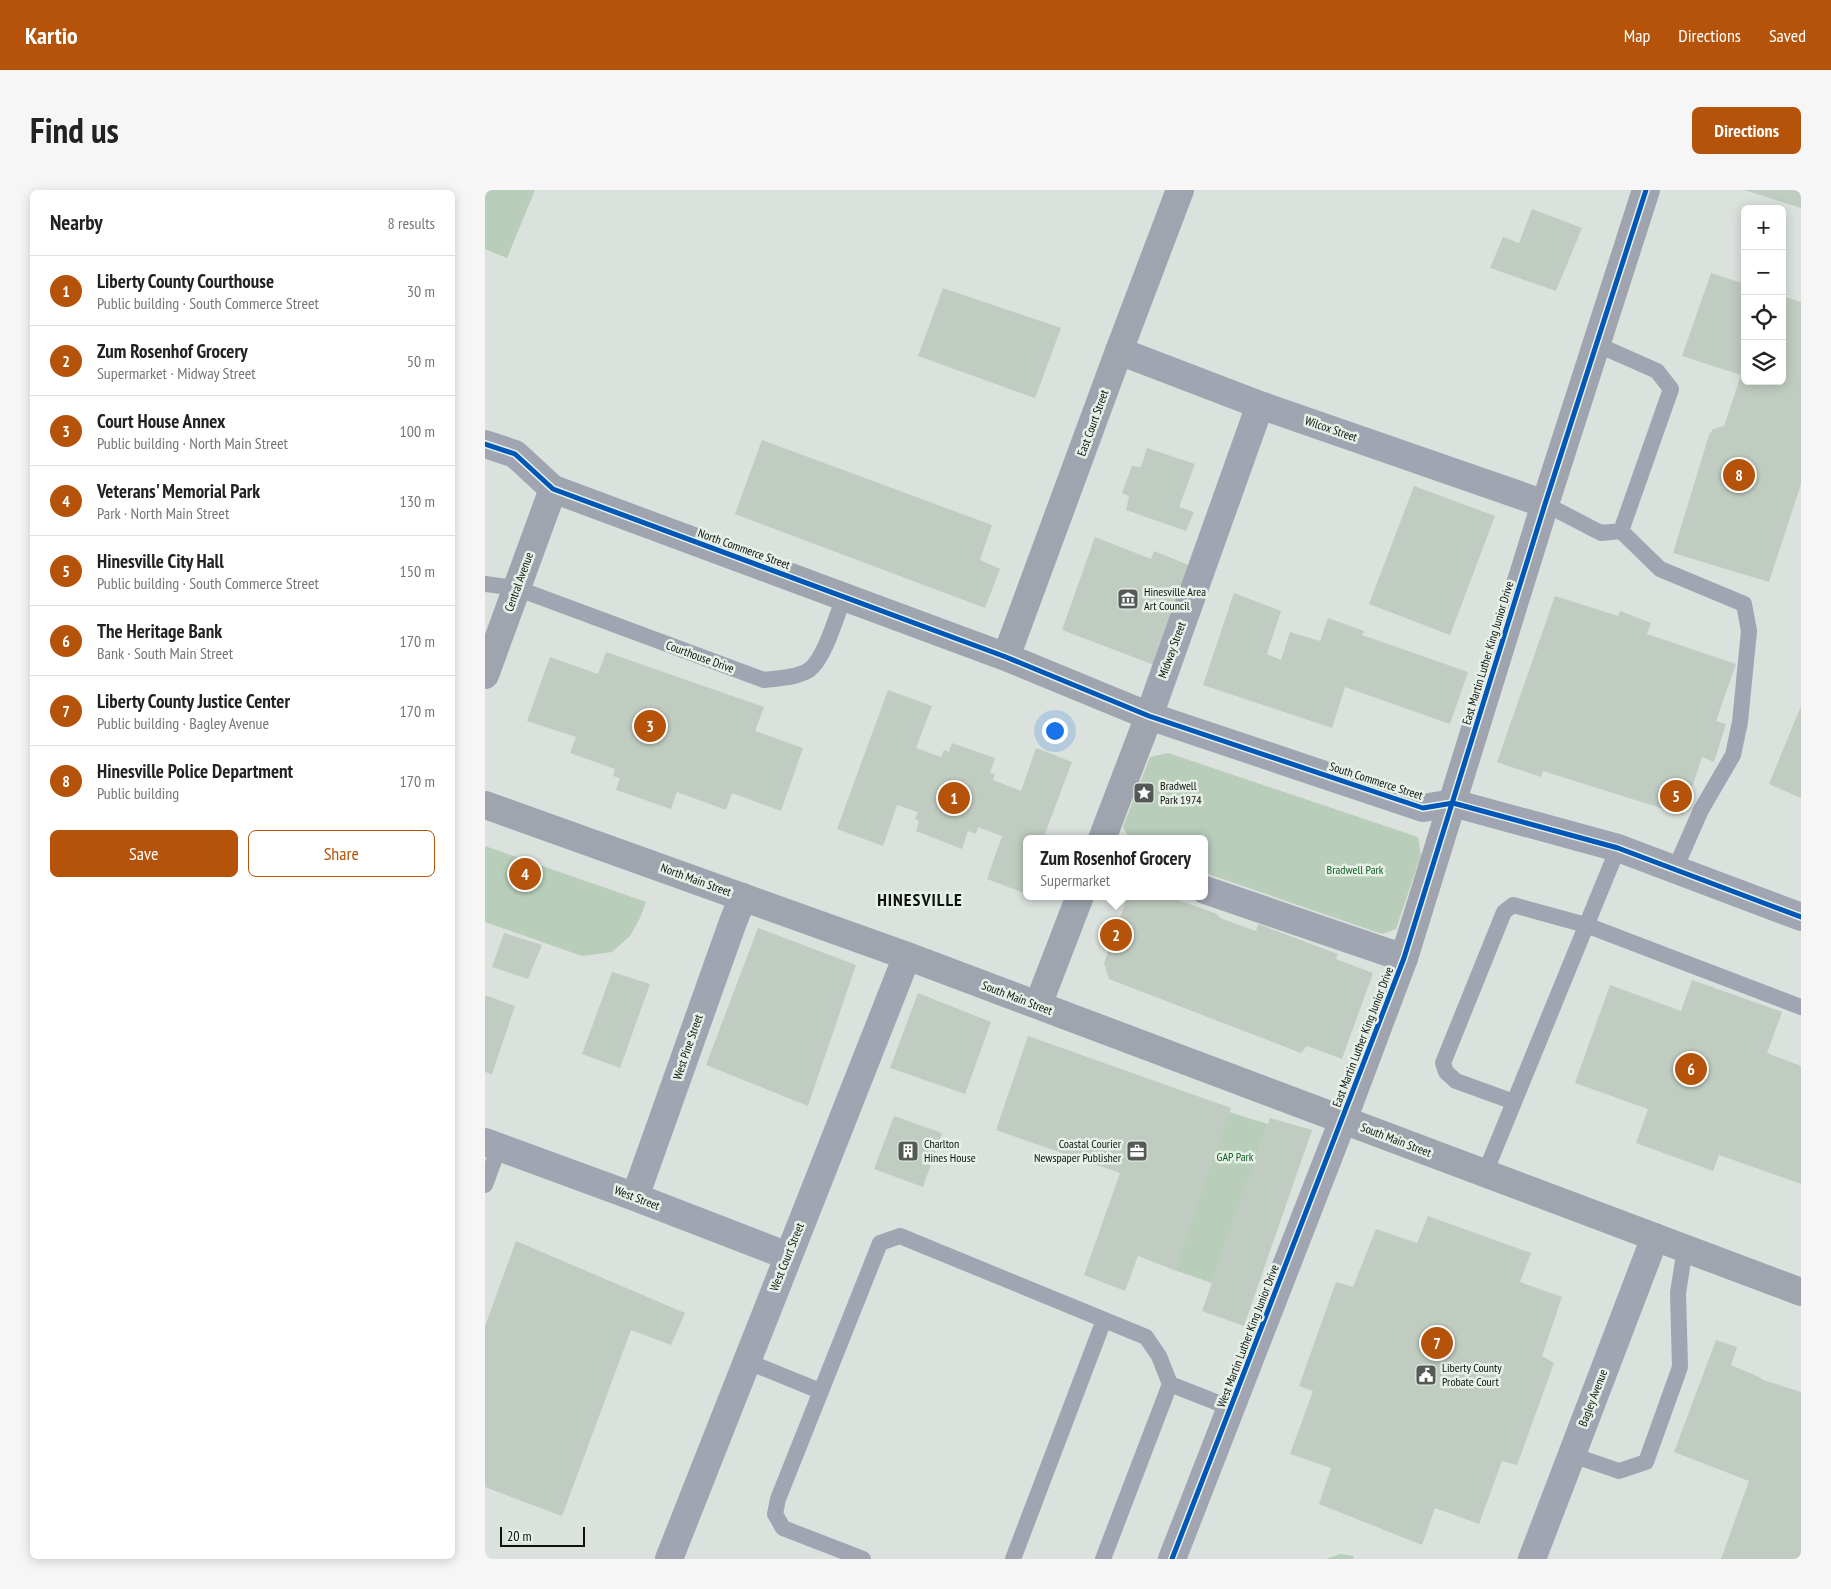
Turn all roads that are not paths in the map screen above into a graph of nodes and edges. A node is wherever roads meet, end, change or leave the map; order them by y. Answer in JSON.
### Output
{"nodes":[{"id":1,"x":1180,"y":190,"type":"edge"},
{"id":2,"x":1646,"y":190,"type":"edge"},
{"id":3,"x":1596,"y":344,"type":"junction"},
{"id":4,"x":1119,"y":351,"type":"junction"},
{"id":5,"x":1260,"y":404,"type":"junction"},
{"id":6,"x":485,"y":444,"type":"edge"},
{"id":7,"x":553,"y":489,"type":"junction"},
{"id":8,"x":1545,"y":504,"type":"junction"},
{"id":9,"x":1621,"y":531,"type":"junction"},
{"id":10,"x":485,"y":584,"type":"edge"},
{"id":11,"x":517,"y":588,"type":"junction"},
{"id":12,"x":844,"y":597,"type":"junction"},
{"id":13,"x":1007,"y":657,"type":"junction"},
{"id":14,"x":485,"y":674,"type":"edge"},
{"id":15,"x":1149,"y":716,"type":"junction"},
{"id":16,"x":1453,"y":803,"type":"junction"},
{"id":17,"x":485,"y":805,"type":"edge"},
{"id":18,"x":1104,"y":835,"type":"edge"},
{"id":19,"x":1618,"y":848,"type":"junction"},
{"id":20,"x":1675,"y":869,"type":"junction"},
{"id":21,"x":1208,"y":891,"type":"edge"},
{"id":22,"x":743,"y":897,"type":"junction"},
{"id":23,"x":1078,"y":900,"type":"edge"},
{"id":24,"x":1801,"y":917,"type":"edge"},
{"id":25,"x":1586,"y":925,"type":"junction"},
{"id":26,"x":907,"y":956,"type":"junction"},
{"id":27,"x":1404,"y":958,"type":"junction"},
{"id":28,"x":1038,"y":1006,"type":"junction"},
{"id":29,"x":1801,"y":1007,"type":"edge"},
{"id":30,"x":1514,"y":1102,"type":"junction"},
{"id":31,"x":1343,"y":1120,"type":"junction"},
{"id":32,"x":492,"y":1145,"type":"edge"},
{"id":33,"x":1485,"y":1173,"type":"junction"},
{"id":34,"x":485,"y":1185,"type":"edge"},
{"id":35,"x":635,"y":1197,"type":"junction"},
{"id":36,"x":1655,"y":1237,"type":"junction"},
{"id":37,"x":1685,"y":1248,"type":"junction"},
{"id":38,"x":788,"y":1256,"type":"junction"},
{"id":39,"x":1801,"y":1292,"type":"edge"},
{"id":40,"x":1104,"y":1320,"type":"junction"},
{"id":41,"x":746,"y":1361,"type":"junction"},
{"id":42,"x":1170,"y":1384,"type":"junction"},
{"id":43,"x":820,"y":1391,"type":"junction"},
{"id":44,"x":1231,"y":1408,"type":"junction"},
{"id":45,"x":1571,"y":1455,"type":"junction"},
{"id":46,"x":669,"y":1559,"type":"edge"},
{"id":47,"x":863,"y":1559,"type":"edge"},
{"id":48,"x":1013,"y":1559,"type":"edge"},
{"id":49,"x":1103,"y":1559,"type":"edge"},
{"id":50,"x":1173,"y":1559,"type":"edge"},
{"id":51,"x":1532,"y":1559,"type":"edge"}],
"edges":[{"from":1,"to":4,"type":"street","name":"East Court Street"},
{"from":2,"to":3,"type":"street","name":"East Martin Luther King Junior Drive"},
{"from":3,"to":8,"type":"street","name":"East Martin Luther King Junior Drive"},
{"from":3,"to":9,"type":"lane"},
{"from":4,"to":5,"type":"street","name":"Wilcox Street"},
{"from":4,"to":13,"type":"street","name":"East Court Street"},
{"from":5,"to":8,"type":"street","name":"Wilcox Street"},
{"from":5,"to":15,"type":"street","name":"Midway Street"},
{"from":6,"to":7,"type":"street","name":"North Commerce Street"},
{"from":7,"to":11,"type":"street","name":"Central Avenue"},
{"from":7,"to":12,"type":"street","name":"North Commerce Street"},
{"from":8,"to":9,"type":"lane"},
{"from":8,"to":16,"type":"street","name":"East Martin Luther King Junior Drive"},
{"from":9,"to":20,"type":"lane"},
{"from":10,"to":11,"type":"lane","name":"Courthouse Drive"},
{"from":11,"to":12,"type":"lane","name":"Courthouse Drive"},
{"from":11,"to":14,"type":"street","name":"Central Avenue"},
{"from":12,"to":13,"type":"street","name":"North Commerce Street"},
{"from":13,"to":15,"type":"street","name":"South Commerce Street"},
{"from":15,"to":16,"type":"street","name":"South Commerce Street"},
{"from":15,"to":18,"type":"street","name":"Midway Street"},
{"from":16,"to":19,"type":"street","name":"South Commerce Street"},
{"from":16,"to":27,"type":"street","name":"East Martin Luther King Junior Drive"},
{"from":17,"to":22,"type":"street","name":"North Main Street"},
{"from":19,"to":20,"type":"street","name":"South Commerce Street"},
{"from":19,"to":25,"type":"lane"},
{"from":20,"to":24,"type":"street","name":"South Commerce Street"},
{"from":21,"to":27,"type":"street"},
{"from":22,"to":26,"type":"street","name":"North Main Street"},
{"from":22,"to":35,"type":"street","name":"West Pine Street"},
{"from":23,"to":28,"type":"street"},
{"from":25,"to":29,"type":"lane"},
{"from":25,"to":30,"type":"lane"},
{"from":25,"to":30,"type":"lane"},
{"from":26,"to":28,"type":"street","name":"South Main Street"},
{"from":26,"to":38,"type":"street","name":"West Court Street"},
{"from":27,"to":31,"type":"street","name":"East Martin Luther King Junior Drive"},
{"from":28,"to":31,"type":"street","name":"South Main Street"},
{"from":30,"to":33,"type":"lane"},
{"from":31,"to":33,"type":"street","name":"South Main Street"},
{"from":31,"to":44,"type":"street","name":"West Martin Luther King Junior Drive"},
{"from":32,"to":34,"type":"lane"},
{"from":32,"to":35,"type":"street","name":"West Street"},
{"from":33,"to":36,"type":"street","name":"South Main Street"},
{"from":35,"to":38,"type":"street","name":"West Street"},
{"from":36,"to":37,"type":"street","name":"South Main Street"},
{"from":36,"to":45,"type":"street","name":"Bagley Avenue"},
{"from":37,"to":39,"type":"street","name":"South Main Street"},
{"from":37,"to":45,"type":"lane"},
{"from":38,"to":41,"type":"street","name":"West Court Street"},
{"from":40,"to":42,"type":"lane"},
{"from":40,"to":43,"type":"lane"},
{"from":40,"to":48,"type":"lane"},
{"from":41,"to":43,"type":"lane"},
{"from":41,"to":46,"type":"street","name":"West Court Street"},
{"from":42,"to":44,"type":"lane"},
{"from":42,"to":49,"type":"lane"},
{"from":43,"to":47,"type":"lane"},
{"from":44,"to":50,"type":"street","name":"West Martin Luther King Junior Drive"},
{"from":45,"to":51,"type":"street","name":"Bagley Avenue"}]}
